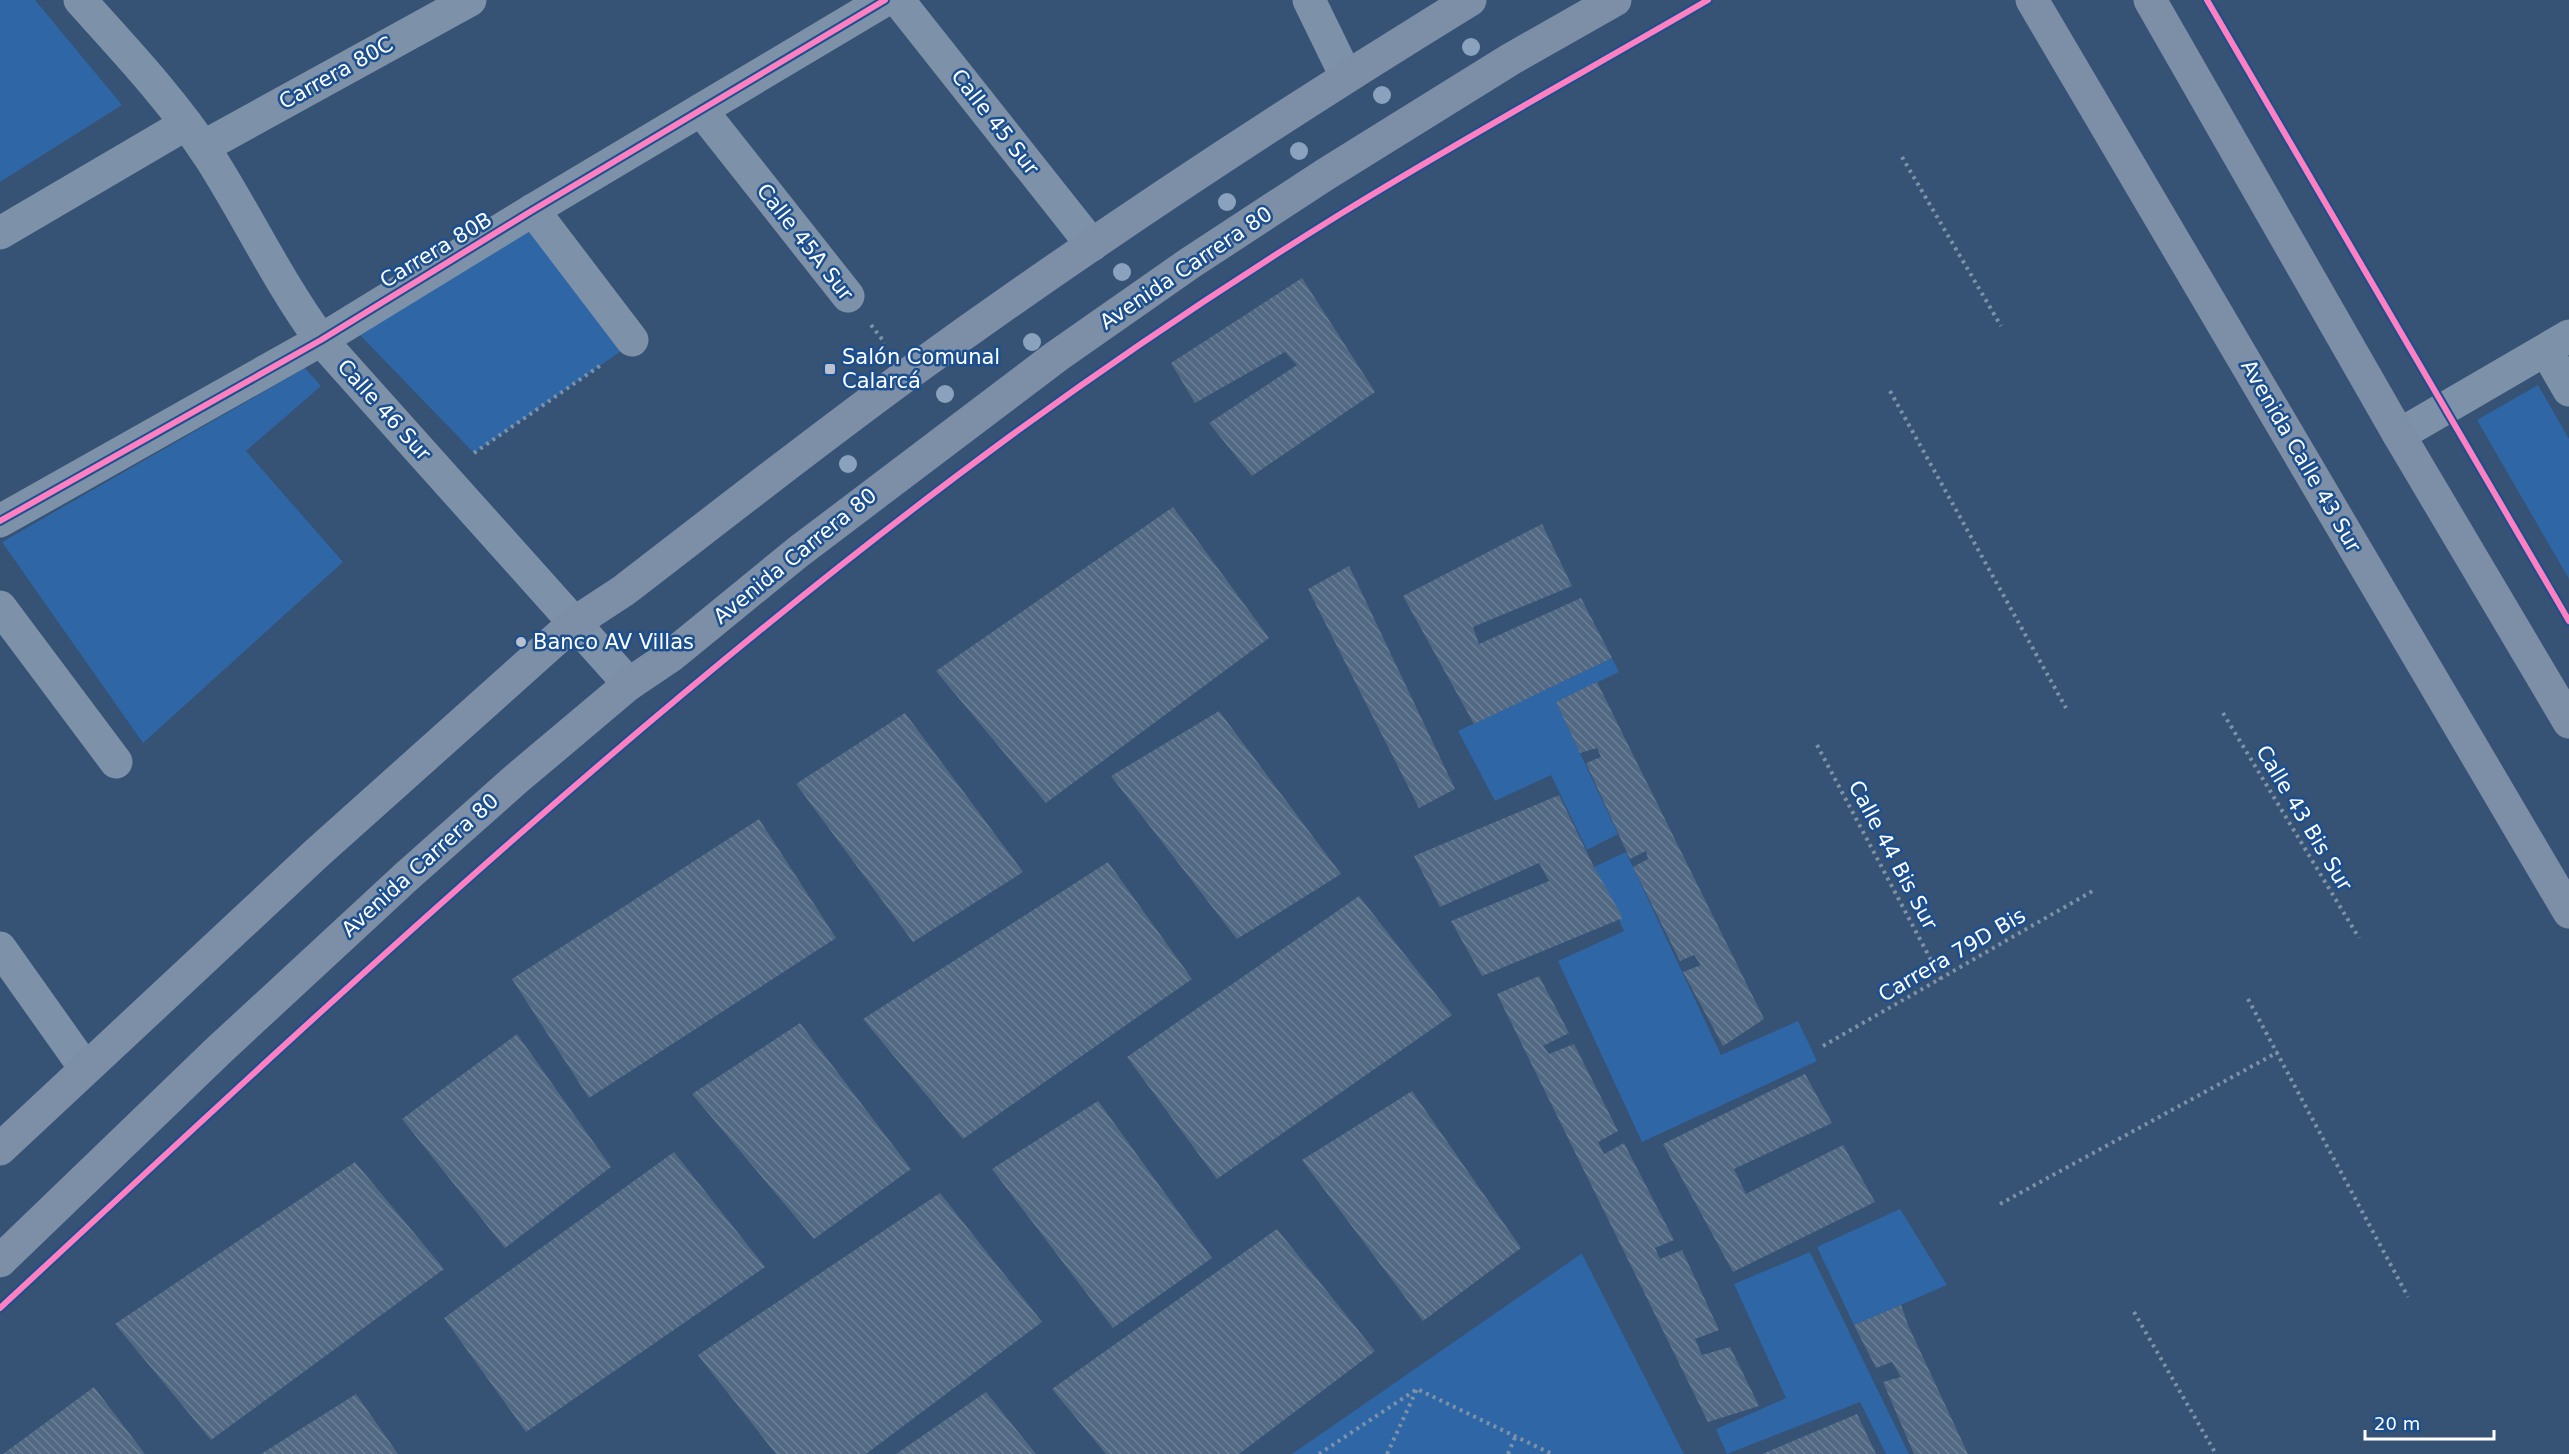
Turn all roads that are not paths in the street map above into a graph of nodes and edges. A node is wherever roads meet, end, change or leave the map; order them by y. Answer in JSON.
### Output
{"nodes":[{"id":1,"x":80,"y":0,"type":"edge"},
{"id":2,"x":470,"y":0,"type":"edge"},
{"id":3,"x":885,"y":0,"type":"edge"},
{"id":4,"x":898,"y":0,"type":"edge"},
{"id":5,"x":1309,"y":0,"type":"edge"},
{"id":6,"x":1470,"y":0,"type":"edge"},
{"id":7,"x":1615,"y":0,"type":"edge"},
{"id":8,"x":2032,"y":0,"type":"edge"},
{"id":9,"x":2150,"y":0,"type":"edge"},
{"id":10,"x":1346,"y":76,"type":"junction"},
{"id":11,"x":701,"y":110,"type":"junction"},
{"id":12,"x":194,"y":135,"type":"junction"},
{"id":13,"x":533,"y":210,"type":"junction"},
{"id":14,"x":0,"y":233,"type":"edge"},
{"id":15,"x":1092,"y":245,"type":"junction"},
{"id":16,"x":848,"y":296,"type":"road end"},
{"id":17,"x":321,"y":340,"type":"junction"},
{"id":18,"x":632,"y":340,"type":"road end"},
{"id":19,"x":2558,"y":343,"type":"edge"},
{"id":20,"x":2569,"y":390,"type":"edge"},
{"id":21,"x":2399,"y":435,"type":"junction"},
{"id":22,"x":0,"y":521,"type":"edge"},
{"id":23,"x":0,"y":607,"type":"edge"},
{"id":24,"x":574,"y":623,"type":"junction"},
{"id":25,"x":629,"y":684,"type":"junction"},
{"id":26,"x":2569,"y":722,"type":"edge"},
{"id":27,"x":116,"y":762,"type":"dead end"},
{"id":28,"x":2569,"y":912,"type":"edge"},
{"id":29,"x":0,"y":948,"type":"edge"},
{"id":30,"x":85,"y":1068,"type":"junction"},
{"id":31,"x":0,"y":1149,"type":"edge"},
{"id":32,"x":0,"y":1261,"type":"edge"}],
"edges":[{"from":1,"to":12,"type":"street","name":"Calle 46 Sur"},
{"from":2,"to":12,"type":"street","name":"Carrera 80C"},
{"from":3,"to":11,"type":"street","name":"Carrera 80B"},
{"from":4,"to":15,"type":"street","name":"Calle 45 Sur"},
{"from":5,"to":10,"type":"street"},
{"from":6,"to":10,"type":"main road"},
{"from":7,"to":25,"type":"main road","name":"Avenida Carrera 80"},
{"from":8,"to":28,"type":"main road","name":"Avenida Calle 43 Sur"},
{"from":9,"to":21,"type":"main road"},
{"from":10,"to":15,"type":"main road"},
{"from":11,"to":13,"type":"street","name":"Carrera 80B"},
{"from":11,"to":16,"type":"street","name":"Calle 45A Sur"},
{"from":12,"to":14,"type":"street","name":"Carrera 80C"},
{"from":12,"to":17,"type":"street","name":"Calle 46 Sur"},
{"from":13,"to":17,"type":"street","name":"Carrera 80B"},
{"from":13,"to":18,"type":"street"},
{"from":15,"to":24,"type":"main road"},
{"from":17,"to":22,"type":"street","name":"Carrera 80B"},
{"from":17,"to":24,"type":"street","name":"Calle 46 Sur"},
{"from":19,"to":20,"type":"street"},
{"from":19,"to":21,"type":"street"},
{"from":21,"to":26,"type":"main road"},
{"from":23,"to":27,"type":"street"},
{"from":24,"to":25,"type":"street","name":"Calle 46 Sur"},
{"from":24,"to":30,"type":"main road"},
{"from":25,"to":32,"type":"main road","name":"Avenida Carrera 80"},
{"from":29,"to":30,"type":"street"},
{"from":30,"to":31,"type":"main road"}]}
